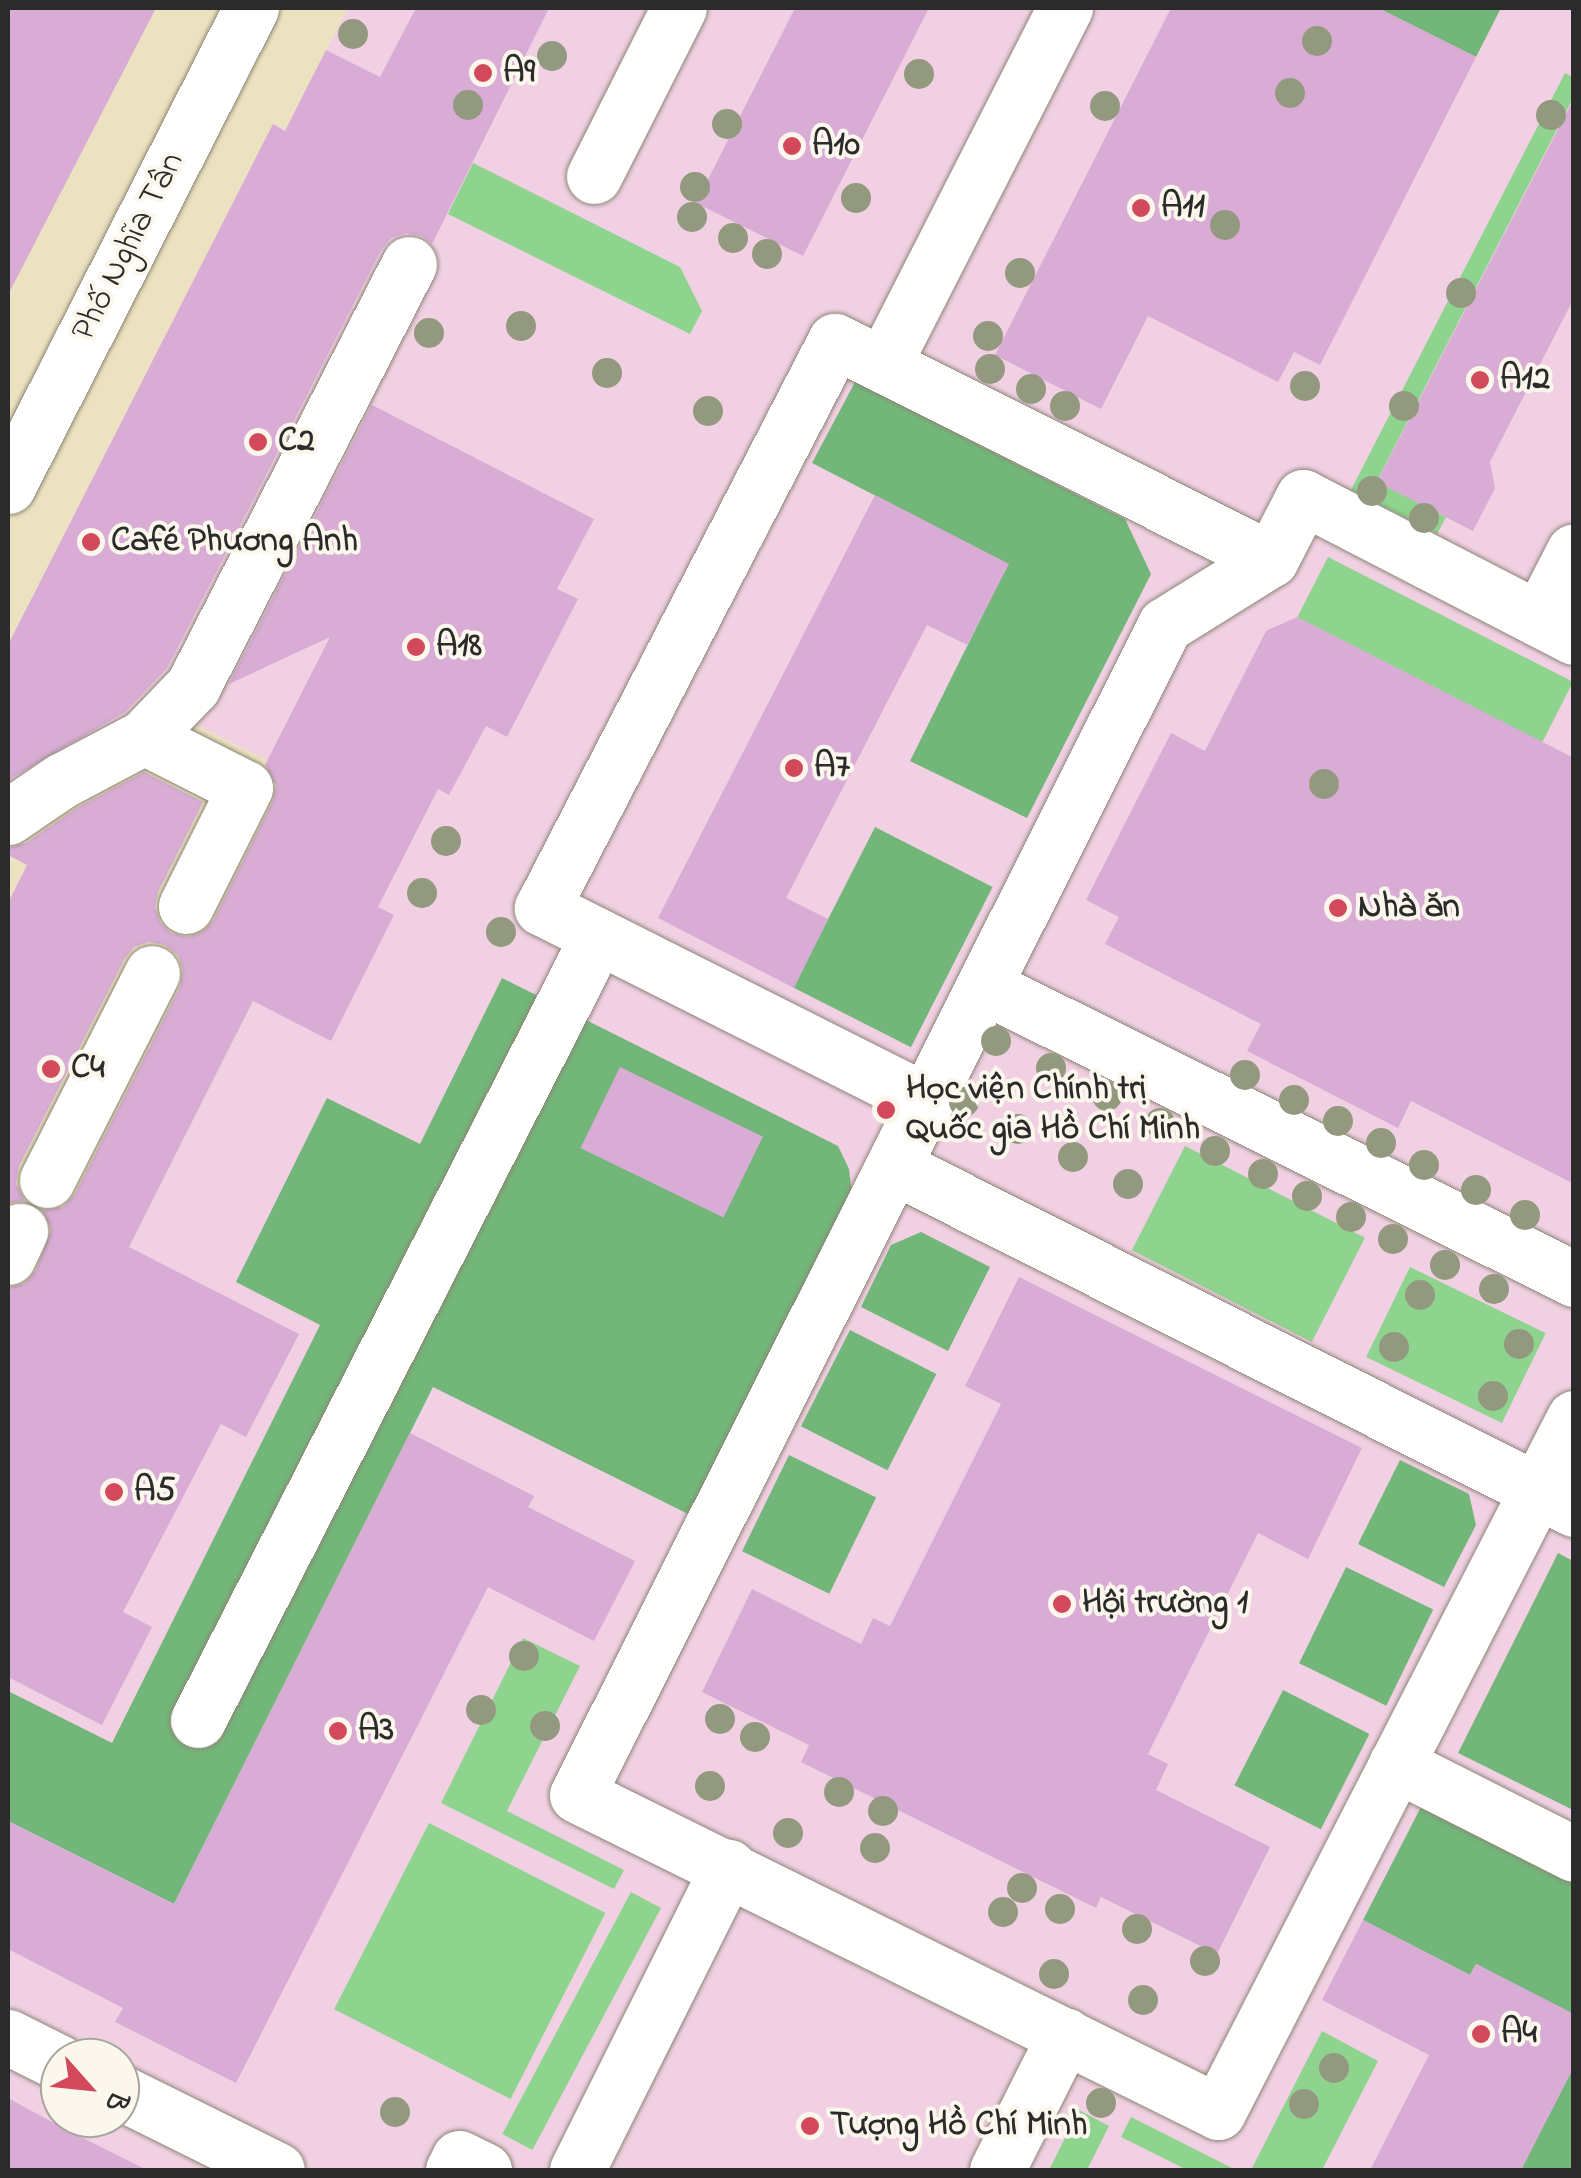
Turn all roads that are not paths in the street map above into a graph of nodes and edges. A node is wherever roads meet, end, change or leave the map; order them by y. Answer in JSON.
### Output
{"nodes":[{"id":1,"x":251,"y":8,"type":"edge"},
{"id":2,"x":679,"y":8,"type":"edge"},
{"id":3,"x":1066,"y":8,"type":"edge"},
{"id":4,"x":594,"y":176,"type":"dead end"},
{"id":5,"x":409,"y":264,"type":"dead end"},
{"id":6,"x":884,"y":365,"type":"junction"},
{"id":7,"x":8,"y":486,"type":"edge"},
{"id":8,"x":1574,"y":551,"type":"edge"},
{"id":9,"x":1271,"y":559,"type":"junction"},
{"id":10,"x":1556,"y":628,"type":"edge"},
{"id":11,"x":144,"y":737,"type":"junction"},
{"id":12,"x":8,"y":818,"type":"edge"},
{"id":13,"x":186,"y":906,"type":"dead end"},
{"id":14,"x":598,"y":936,"type":"junction"},
{"id":15,"x":152,"y":973,"type":"dead end"},
{"id":16,"x":984,"y":986,"type":"junction"},
{"id":17,"x":926,"y":1101,"type":"junction"},
{"id":18,"x":893,"y":1166,"type":"junction"},
{"id":19,"x":47,"y":1180,"type":"dead end"},
{"id":20,"x":1574,"y":1279,"type":"edge"},
{"id":21,"x":1574,"y":1418,"type":"edge"},
{"id":22,"x":1555,"y":1500,"type":"edge"},
{"id":23,"x":198,"y":1720,"type":"dead end"},
{"id":24,"x":1396,"y":1764,"type":"junction"},
{"id":25,"x":1574,"y":1854,"type":"edge"},
{"id":26,"x":728,"y":1867,"type":"junction"},
{"id":27,"x":1064,"y":2035,"type":"junction"},
{"id":28,"x":8,"y":2038,"type":"edge"},
{"id":29,"x":40,"y":2053,"type":"edge"},
{"id":30,"x":140,"y":2102,"type":"edge"},
{"id":31,"x":277,"y":2170,"type":"edge"},
{"id":32,"x":453,"y":2170,"type":"edge"},
{"id":33,"x":484,"y":2170,"type":"edge"},
{"id":34,"x":577,"y":2170,"type":"edge"},
{"id":35,"x":997,"y":2170,"type":"edge"}],
"edges":[{"from":1,"to":7,"type":"street","name":"Phố Nghĩa Tân"},
{"from":2,"to":4,"type":"street"},
{"from":3,"to":6,"type":"street"},
{"from":5,"to":11,"type":"street"},
{"from":6,"to":9,"type":"street"},
{"from":6,"to":14,"type":"street"},
{"from":8,"to":10,"type":"street"},
{"from":9,"to":10,"type":"street"},
{"from":9,"to":16,"type":"street"},
{"from":11,"to":12,"type":"street"},
{"from":11,"to":13,"type":"street"},
{"from":14,"to":17,"type":"street"},
{"from":14,"to":23,"type":"street"},
{"from":15,"to":19,"type":"street"},
{"from":16,"to":17,"type":"street"},
{"from":16,"to":20,"type":"street"},
{"from":17,"to":18,"type":"street"},
{"from":18,"to":22,"type":"street"},
{"from":18,"to":26,"type":"street"},
{"from":21,"to":22,"type":"street"},
{"from":22,"to":24,"type":"street"},
{"from":24,"to":25,"type":"street"},
{"from":24,"to":27,"type":"street"},
{"from":26,"to":27,"type":"street"},
{"from":26,"to":34,"type":"street"},
{"from":27,"to":35,"type":"street"},
{"from":28,"to":29,"type":"street"},
{"from":30,"to":31,"type":"street"},
{"from":32,"to":33,"type":"street"}]}
